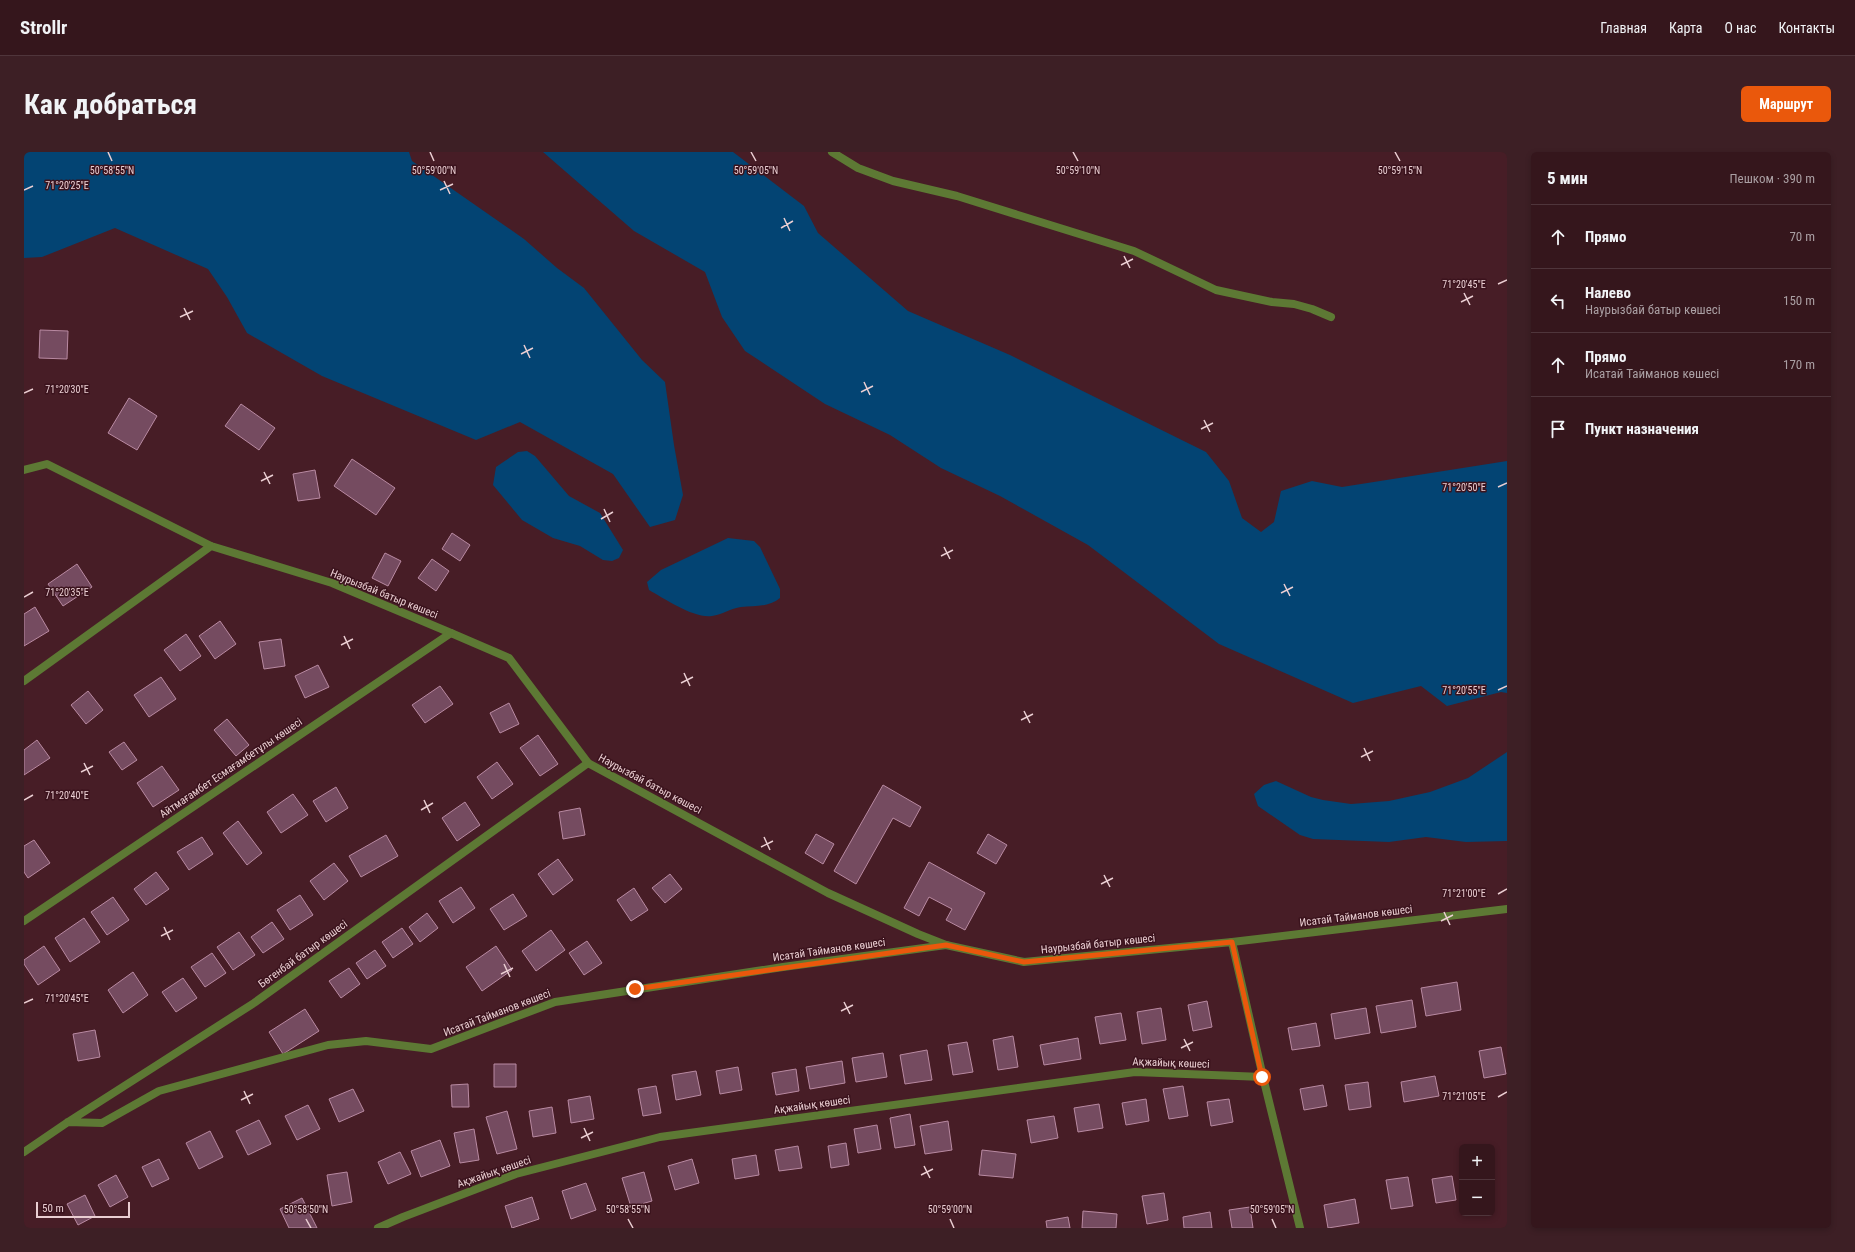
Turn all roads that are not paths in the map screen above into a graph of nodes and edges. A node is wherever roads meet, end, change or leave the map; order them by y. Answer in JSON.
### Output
{"nodes":[{"id":1,"x":832,"y":152,"type":"edge"},
{"id":2,"x":1331,"y":317,"type":"dead end"},
{"id":3,"x":24,"y":470,"type":"edge"},
{"id":4,"x":211,"y":546,"type":"junction"},
{"id":5,"x":451,"y":633,"type":"junction"},
{"id":6,"x":24,"y":681,"type":"edge"},
{"id":7,"x":588,"y":763,"type":"junction"},
{"id":8,"x":1507,"y":909,"type":"edge"},
{"id":9,"x":24,"y":921,"type":"edge"},
{"id":10,"x":1232,"y":942,"type":"junction"},
{"id":11,"x":946,"y":945,"type":"junction"},
{"id":12,"x":1262,"y":1077,"type":"junction"},
{"id":13,"x":68,"y":1122,"type":"junction"},
{"id":14,"x":24,"y":1152,"type":"edge"},
{"id":15,"x":378,"y":1228,"type":"edge"},
{"id":16,"x":1300,"y":1228,"type":"edge"}],
"edges":[{"from":1,"to":2,"type":"street"},
{"from":3,"to":4,"type":"street","name":"Наурызбай батыр көшесі"},
{"from":4,"to":5,"type":"street","name":"Наурызбай батыр көшесі"},
{"from":4,"to":6,"type":"street"},
{"from":5,"to":7,"type":"street","name":"Наурызбай батыр көшесі"},
{"from":5,"to":9,"type":"street","name":"Айтмағамбет Есмағамбетұлы көшесі"},
{"from":7,"to":11,"type":"street","name":"Наурызбай батыр көшесі"},
{"from":7,"to":13,"type":"street","name":"Бөгенбай батыр көшесі"},
{"from":8,"to":10,"type":"street","name":"Исатай Тайманов көшесі"},
{"from":10,"to":11,"type":"street","name":"Наурызбай батыр көшесі"},
{"from":10,"to":12,"type":"street"},
{"from":11,"to":13,"type":"street","name":"Исатай Тайманов көшесі"},
{"from":12,"to":15,"type":"street","name":"Ақжайық көшесі"},
{"from":12,"to":16,"type":"street"},
{"from":13,"to":14,"type":"street","name":"Бөгенбай батыр көшесі"}]}
